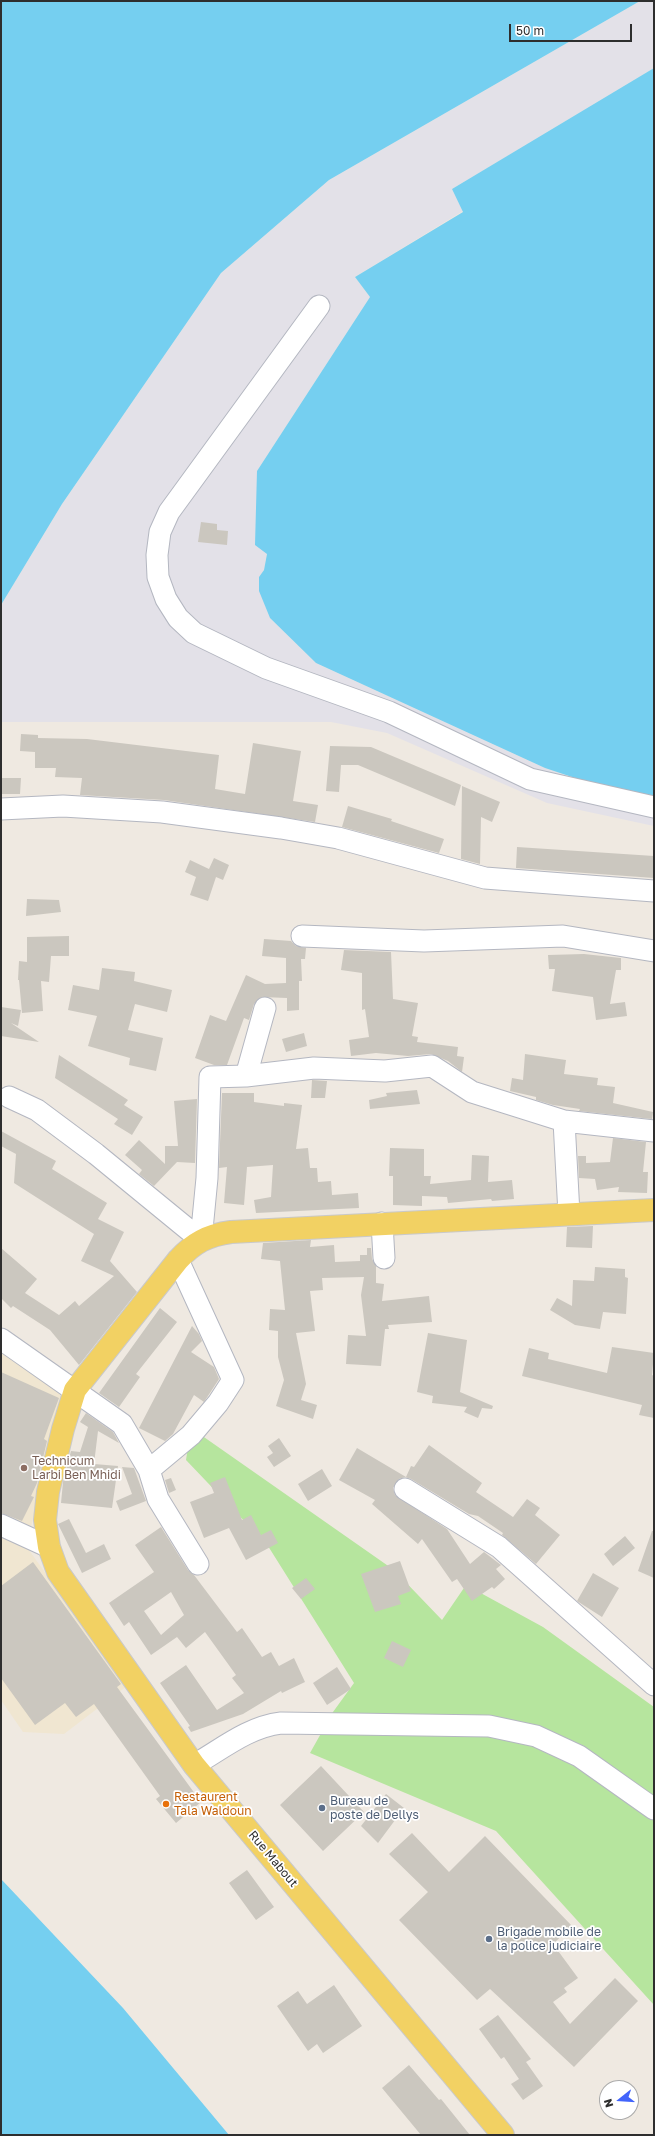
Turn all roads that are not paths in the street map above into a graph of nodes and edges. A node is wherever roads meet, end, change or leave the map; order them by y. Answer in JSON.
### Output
{"nodes":[{"id":1,"x":319,"y":306,"type":"dead end"},
{"id":2,"x":654,"y":807,"type":"edge"},
{"id":3,"x":1,"y":809,"type":"edge"},
{"id":4,"x":654,"y":891,"type":"edge"},
{"id":5,"x":302,"y":936,"type":"dead end"},
{"id":6,"x":654,"y":951,"type":"edge"},
{"id":7,"x":265,"y":1008,"type":"dead end"},
{"id":8,"x":246,"y":1076,"type":"junction"},
{"id":9,"x":9,"y":1097,"type":"dead end"},
{"id":10,"x":564,"y":1121,"type":"junction"},
{"id":11,"x":654,"y":1131,"type":"edge"},
{"id":12,"x":654,"y":1210,"type":"edge"},
{"id":13,"x":569,"y":1214,"type":"junction"},
{"id":14,"x":382,"y":1223,"type":"junction"},
{"id":15,"x":201,"y":1240,"type":"junction"},
{"id":16,"x":384,"y":1258,"type":"dead end"},
{"id":17,"x":178,"y":1260,"type":"junction"},
{"id":18,"x":1,"y":1339,"type":"edge"},
{"id":19,"x":75,"y":1390,"type":"junction"},
{"id":20,"x":149,"y":1470,"type":"junction"},
{"id":21,"x":404,"y":1489,"type":"dead end"},
{"id":22,"x":1,"y":1525,"type":"edge"},
{"id":23,"x":49,"y":1547,"type":"junction"},
{"id":24,"x":198,"y":1564,"type":"dead end"},
{"id":25,"x":654,"y":1685,"type":"edge"},
{"id":26,"x":194,"y":1765,"type":"junction"},
{"id":27,"x":654,"y":1809,"type":"edge"},
{"id":28,"x":503,"y":2135,"type":"edge"}],
"edges":[{"from":1,"to":2,"type":"street"},
{"from":3,"to":4,"type":"street"},
{"from":5,"to":6,"type":"street"},
{"from":7,"to":8,"type":"street"},
{"from":8,"to":10,"type":"street"},
{"from":8,"to":15,"type":"street"},
{"from":9,"to":15,"type":"street"},
{"from":10,"to":11,"type":"street"},
{"from":10,"to":13,"type":"street"},
{"from":12,"to":13,"type":"main road","name":"Rue Mabout"},
{"from":13,"to":14,"type":"main road","name":"Rue Mabout"},
{"from":14,"to":15,"type":"main road","name":"Rue Mabout"},
{"from":14,"to":16,"type":"street"},
{"from":15,"to":17,"type":"main road","name":"Rue Mabout"},
{"from":17,"to":19,"type":"main road","name":"Rue Mabout"},
{"from":17,"to":20,"type":"street"},
{"from":18,"to":19,"type":"street"},
{"from":19,"to":20,"type":"street"},
{"from":19,"to":23,"type":"main road","name":"Rue Mabout"},
{"from":20,"to":24,"type":"street"},
{"from":21,"to":25,"type":"street"},
{"from":22,"to":23,"type":"street"},
{"from":23,"to":26,"type":"main road","name":"Rue Mabout"},
{"from":26,"to":27,"type":"street"},
{"from":26,"to":28,"type":"main road","name":"Rue Mabout"}]}
